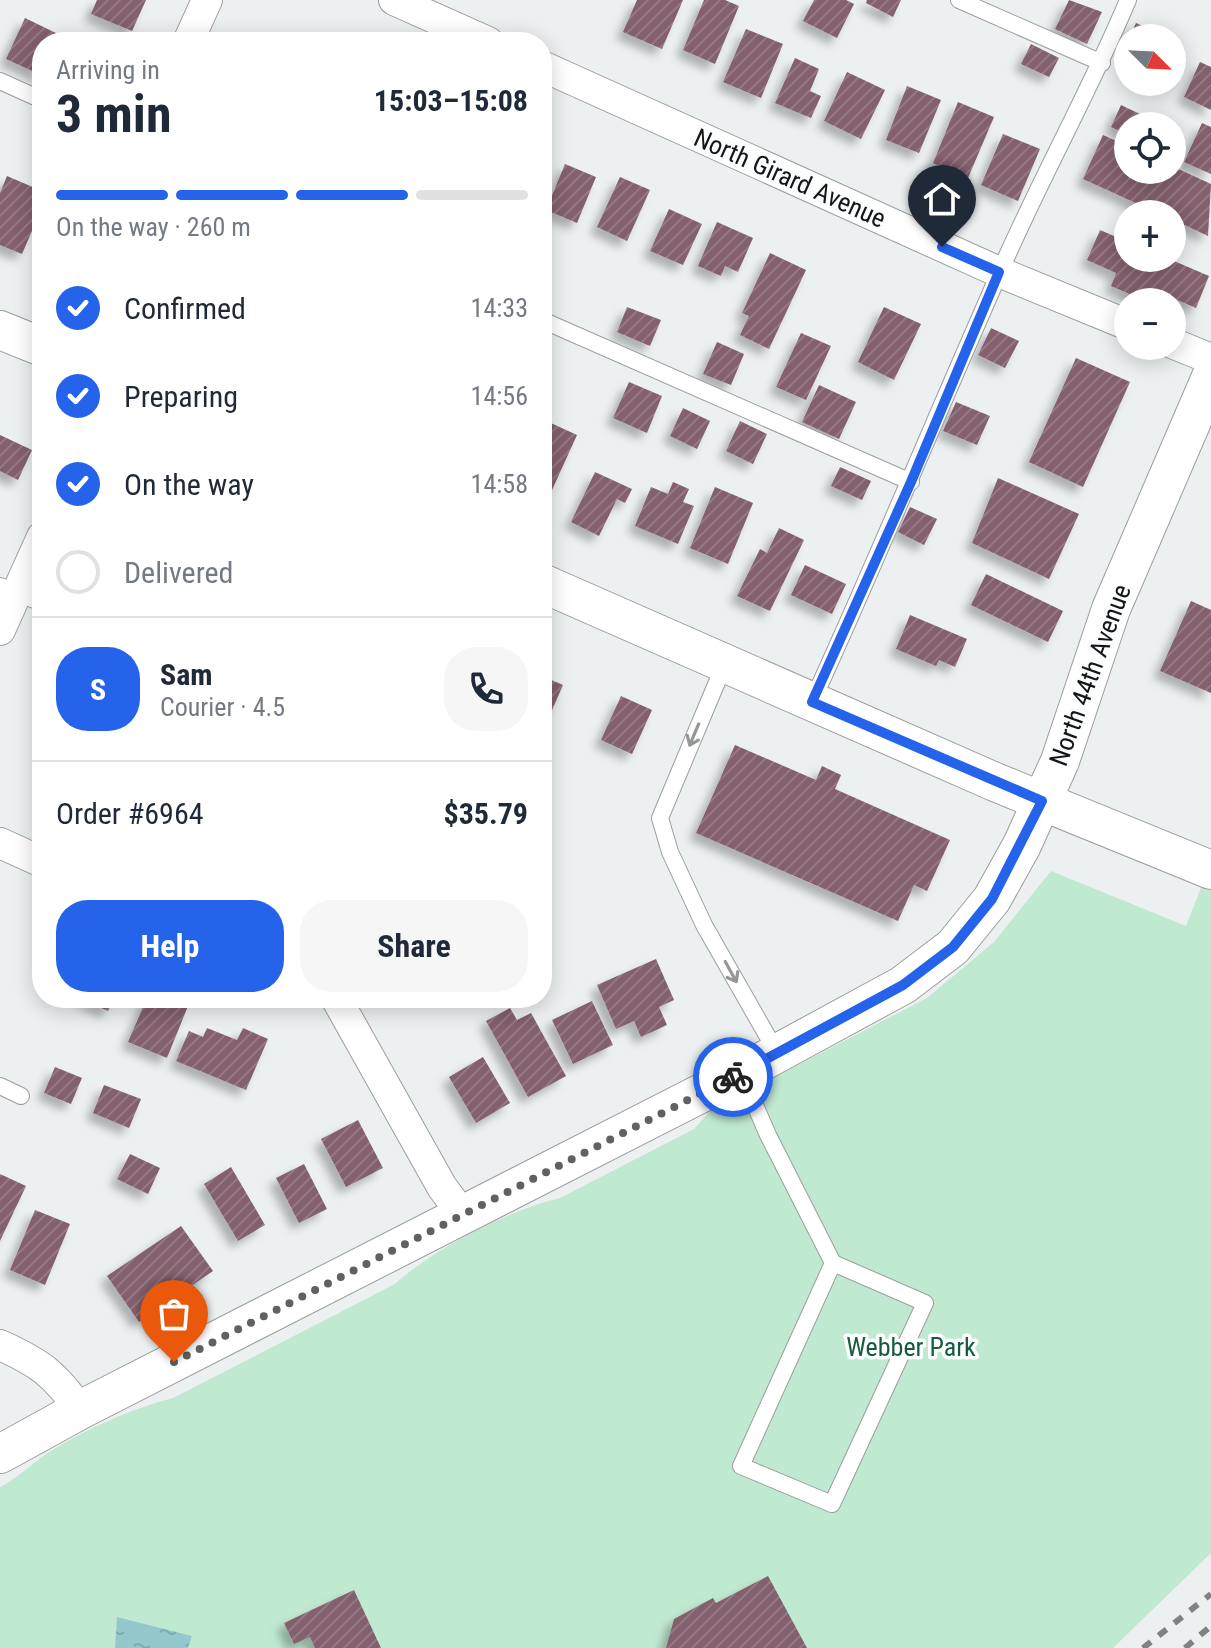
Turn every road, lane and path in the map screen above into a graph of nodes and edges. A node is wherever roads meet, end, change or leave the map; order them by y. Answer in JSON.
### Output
{"nodes":[{"id":1,"x":207,"y":0,"type":"edge"},
{"id":2,"x":394,"y":0,"type":"edge"},
{"id":3,"x":959,"y":0,"type":"edge"},
{"id":4,"x":1128,"y":0,"type":"edge"},
{"id":5,"x":193,"y":32,"type":"edge"},
{"id":6,"x":466,"y":32,"type":"edge"},
{"id":7,"x":1102,"y":63,"type":"junction"},
{"id":8,"x":552,"y":71,"type":"edge"},
{"id":9,"x":0,"y":81,"type":"edge"},
{"id":10,"x":32,"y":95,"type":"edge"},
{"id":11,"x":999,"y":272,"type":"junction"},
{"id":12,"x":1114,"y":319,"type":"edge"},
{"id":13,"x":552,"y":324,"type":"edge"},
{"id":14,"x":0,"y":330,"type":"edge"},
{"id":15,"x":32,"y":343,"type":"edge"},
{"id":16,"x":1186,"y":349,"type":"edge"},
{"id":17,"x":1211,"y":359,"type":"edge"},
{"id":18,"x":1211,"y":377,"type":"edge"},
{"id":19,"x":911,"y":482,"type":"junction"},
{"id":20,"x":32,"y":562,"type":"edge"},
{"id":21,"x":552,"y":587,"type":"edge"},
{"id":22,"x":19,"y":594,"type":"edge"},
{"id":23,"x":0,"y":630,"type":"edge"},
{"id":24,"x":725,"y":663,"type":"junction"},
{"id":25,"x":812,"y":702,"type":"junction"},
{"id":26,"x":1042,"y":801,"type":"junction"},
{"id":27,"x":0,"y":843,"type":"edge"},
{"id":28,"x":32,"y":857,"type":"edge"},
{"id":29,"x":1204,"y":865,"type":"edge"},
{"id":30,"x":342,"y":1008,"type":"edge"},
{"id":31,"x":777,"y":1053,"type":"junction"},
{"id":32,"x":741,"y":1073,"type":"junction"},
{"id":33,"x":0,"y":1086,"type":"edge"},
{"id":34,"x":21,"y":1096,"type":"dead end"},
{"id":35,"x":462,"y":1214,"type":"junction"},
{"id":36,"x":833,"y":1263,"type":"junction"},
{"id":37,"x":0,"y":1345,"type":"edge"},
{"id":38,"x":80,"y":1410,"type":"junction"},
{"id":39,"x":0,"y":1454,"type":"edge"}],
"edges":[{"from":1,"to":5,"type":"street"},
{"from":2,"to":6,"type":"street"},
{"from":3,"to":7,"type":"lane"},
{"from":4,"to":7,"type":"lane"},
{"from":7,"to":11,"type":"lane"},
{"from":8,"to":11,"type":"street","name":"North Girard Avenue"},
{"from":9,"to":10,"type":"lane"},
{"from":11,"to":12,"type":"street","name":"North Girard Avenue"},
{"from":11,"to":19,"type":"lane"},
{"from":13,"to":19,"type":"lane"},
{"from":14,"to":15,"type":"street"},
{"from":16,"to":17,"type":"street"},
{"from":18,"to":26,"type":"street","name":"North 44th Avenue"},
{"from":19,"to":25,"type":"lane"},
{"from":20,"to":22,"type":"street"},
{"from":21,"to":24,"type":"street"},
{"from":22,"to":23,"type":"street"},
{"from":24,"to":25,"type":"street"},
{"from":24,"to":31,"type":"lane","one_way":true},
{"from":25,"to":26,"type":"street"},
{"from":26,"to":29,"type":"street"},
{"from":26,"to":31,"type":"street","name":"North 44th Avenue"},
{"from":27,"to":28,"type":"street"},
{"from":30,"to":35,"type":"street"},
{"from":31,"to":32,"type":"street","name":"North 44th Avenue"},
{"from":32,"to":35,"type":"street","name":"North 44th Avenue"},
{"from":32,"to":36,"type":"lane"},
{"from":33,"to":34,"type":"lane"},
{"from":35,"to":38,"type":"street","name":"North 44th Avenue"},
{"from":36,"to":36,"type":"lane"},
{"from":37,"to":38,"type":"street"},
{"from":38,"to":39,"type":"street","name":"North 44th Avenue"}]}
